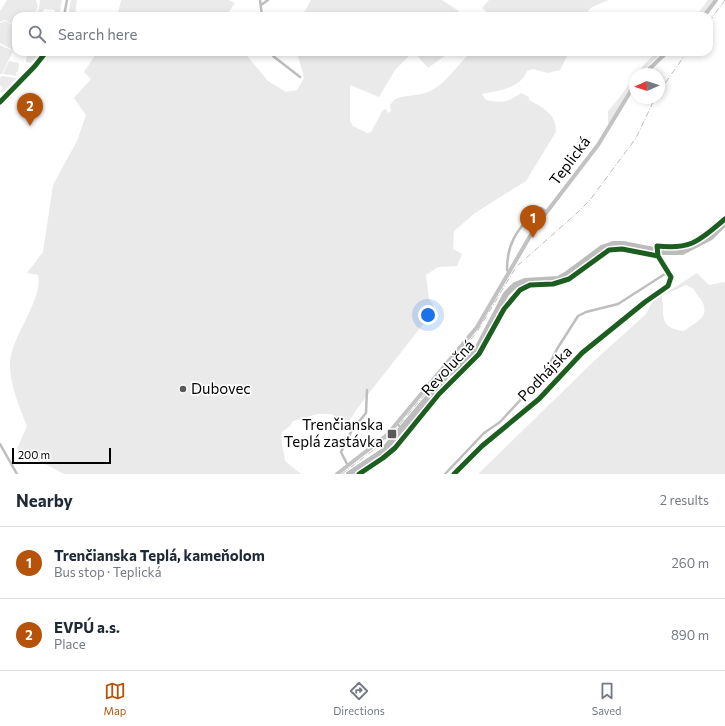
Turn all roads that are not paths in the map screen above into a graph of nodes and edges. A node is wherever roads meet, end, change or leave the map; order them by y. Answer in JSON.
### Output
{"nodes":[{"id":1,"x":67,"y":0,"type":"edge"},
{"id":2,"x":260,"y":0,"type":"edge"},
{"id":3,"x":268,"y":0,"type":"edge"},
{"id":4,"x":716,"y":0,"type":"edge"},
{"id":5,"x":261,"y":6,"type":"junction"},
{"id":6,"x":65,"y":12,"type":"edge"},
{"id":7,"x":262,"y":12,"type":"edge"},
{"id":8,"x":707,"y":12,"type":"edge"},
{"id":9,"x":43,"y":56,"type":"edge"},
{"id":10,"x":273,"y":56,"type":"edge"},
{"id":11,"x":663,"y":56,"type":"edge"},
{"id":12,"x":650,"y":68,"type":"edge"},
{"id":13,"x":300,"y":77,"type":"dead end"},
{"id":14,"x":629,"y":94,"type":"edge"},
{"id":15,"x":0,"y":102,"type":"edge"},
{"id":16,"x":547,"y":212,"type":"junction"},
{"id":17,"x":509,"y":272,"type":"junction"},
{"id":18,"x":668,"y":272,"type":"junction"},
{"id":19,"x":671,"y":277,"type":"joint"},
{"id":20,"x":368,"y":390,"type":"dead end"},
{"id":21,"x":398,"y":425,"type":"junction"},
{"id":22,"x":406,"y":432,"type":"junction"},
{"id":23,"x":0,"y":444,"type":"edge"},
{"id":24,"x":348,"y":466,"type":"junction"},
{"id":25,"x":17,"y":474,"type":"edge"},
{"id":26,"x":337,"y":474,"type":"edge"},
{"id":27,"x":359,"y":474,"type":"edge"},
{"id":28,"x":445,"y":474,"type":"edge"},
{"id":29,"x":454,"y":474,"type":"edge"}],
"edges":[{"from":1,"to":6,"type":"street"},
{"from":2,"to":5,"type":"street"},
{"from":3,"to":5,"type":"street"},
{"from":4,"to":8,"type":"main road"},
{"from":5,"to":7,"type":"street"},
{"from":9,"to":15,"type":"street"},
{"from":10,"to":13,"type":"street"},
{"from":11,"to":12,"type":"main road"},
{"from":14,"to":16,"type":"main road","name":"Teplická"},
{"from":16,"to":17,"type":"main road","name":"Teplická"},
{"from":16,"to":17,"type":"street"},
{"from":17,"to":21,"type":"main road","name":"Teplická"},
{"from":18,"to":19,"type":"street","name":"Revolučná"},
{"from":18,"to":22,"type":"street","name":"Revolučná"},
{"from":18,"to":28,"type":"street"},
{"from":19,"to":29,"type":"street","name":"Podhájska"},
{"from":20,"to":24,"type":"street"},
{"from":21,"to":22,"type":"street"},
{"from":21,"to":24,"type":"main road","name":"Teplická"},
{"from":22,"to":27,"type":"street","name":"Revolučná"},
{"from":23,"to":25,"type":"street"},
{"from":24,"to":26,"type":"main road","name":"Teplická"}]}
